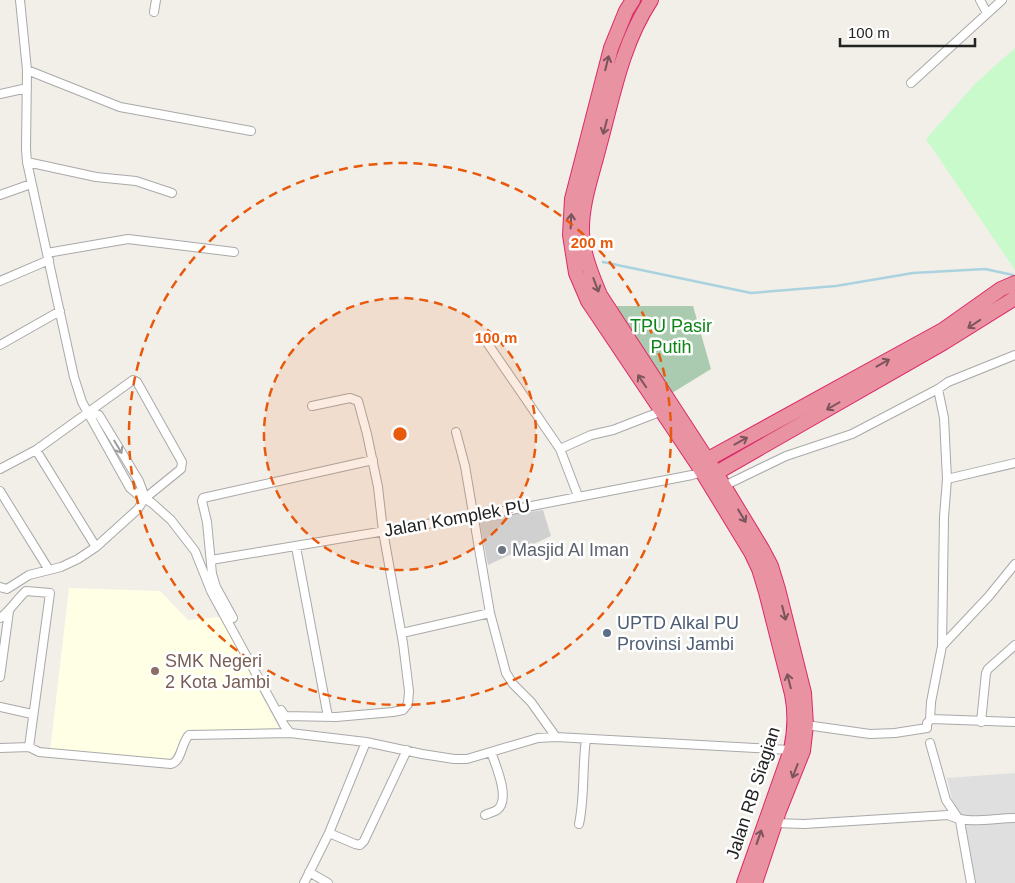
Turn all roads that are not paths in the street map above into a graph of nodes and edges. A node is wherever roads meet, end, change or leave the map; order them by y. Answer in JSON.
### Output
{"nodes":[{"id":1,"x":20,"y":0,"type":"edge"},
{"id":2,"x":156,"y":0,"type":"edge"},
{"id":3,"x":633,"y":0,"type":"edge"},
{"id":4,"x":651,"y":0,"type":"edge"},
{"id":5,"x":980,"y":0,"type":"edge"},
{"id":6,"x":1002,"y":0,"type":"edge"},
{"id":7,"x":154,"y":12,"type":"dead end"},
{"id":8,"x":987,"y":13,"type":"junction"},
{"id":9,"x":27,"y":70,"type":"junction"},
{"id":10,"x":911,"y":83,"type":"dead end"},
{"id":11,"x":28,"y":88,"type":"junction"},
{"id":12,"x":0,"y":94,"type":"edge"},
{"id":13,"x":251,"y":132,"type":"dead end"},
{"id":14,"x":27,"y":162,"type":"junction"},
{"id":15,"x":588,"y":167,"type":"junction"},
{"id":16,"x":31,"y":184,"type":"junction"},
{"id":17,"x":172,"y":193,"type":"dead end"},
{"id":18,"x":0,"y":195,"type":"edge"},
{"id":19,"x":234,"y":252,"type":"dead end"},
{"id":20,"x":48,"y":256,"type":"junction"},
{"id":21,"x":0,"y":281,"type":"edge"},
{"id":22,"x":1015,"y":283,"type":"edge"},
{"id":23,"x":1015,"y":298,"type":"edge"},
{"id":24,"x":60,"y":311,"type":"junction"},
{"id":25,"x":488,"y":344,"type":"dead end"},
{"id":26,"x":0,"y":345,"type":"edge"},
{"id":27,"x":1015,"y":355,"type":"edge"},
{"id":28,"x":938,"y":389,"type":"junction"},
{"id":29,"x":312,"y":406,"type":"dead end"},
{"id":30,"x":88,"y":411,"type":"junction"},
{"id":31,"x":662,"y":411,"type":"junction"},
{"id":32,"x":456,"y":432,"type":"dead end"},
{"id":33,"x":560,"y":449,"type":"junction"},
{"id":34,"x":36,"y":450,"type":"junction"},
{"id":35,"x":373,"y":460,"type":"junction"},
{"id":36,"x":1015,"y":463,"type":"edge"},
{"id":37,"x":0,"y":469,"type":"edge"},
{"id":38,"x":706,"y":469,"type":"junction"},
{"id":39,"x":947,"y":479,"type":"junction"},
{"id":40,"x":724,"y":486,"type":"junction"},
{"id":41,"x":0,"y":491,"type":"edge"},
{"id":42,"x":578,"y":496,"type":"junction"},
{"id":43,"x":144,"y":499,"type":"junction"},
{"id":44,"x":474,"y":515,"type":"junction"},
{"id":45,"x":383,"y":530,"type":"junction"},
{"id":46,"x":96,"y":547,"type":"junction"},
{"id":47,"x":296,"y":547,"type":"junction"},
{"id":48,"x":211,"y":560,"type":"junction"},
{"id":49,"x":1015,"y":564,"type":"edge"},
{"id":50,"x":765,"y":567,"type":"junction"},
{"id":51,"x":49,"y":570,"type":"junction"},
{"id":52,"x":0,"y":588,"type":"edge"},
{"id":53,"x":9,"y":611,"type":"junction"},
{"id":54,"x":490,"y":613,"type":"junction"},
{"id":55,"x":0,"y":618,"type":"edge"},
{"id":56,"x":402,"y":633,"type":"junction"},
{"id":57,"x":1015,"y":645,"type":"edge"},
{"id":58,"x":942,"y":646,"type":"junction"},
{"id":59,"x":0,"y":677,"type":"edge"},
{"id":60,"x":0,"y":707,"type":"edge"},
{"id":61,"x":32,"y":714,"type":"junction"},
{"id":62,"x":328,"y":717,"type":"junction"},
{"id":63,"x":930,"y":720,"type":"junction"},
{"id":64,"x":981,"y":722,"type":"junction"},
{"id":65,"x":1015,"y":722,"type":"edge"},
{"id":66,"x":806,"y":725,"type":"junction"},
{"id":67,"x":290,"y":733,"type":"junction"},
{"id":68,"x":556,"y":737,"type":"junction"},
{"id":69,"x":586,"y":740,"type":"junction"},
{"id":70,"x":366,"y":742,"type":"junction"},
{"id":71,"x":930,"y":743,"type":"dead end"},
{"id":72,"x":29,"y":747,"type":"junction"},
{"id":73,"x":0,"y":748,"type":"edge"},
{"id":74,"x":407,"y":750,"type":"junction"},
{"id":75,"x":791,"y":750,"type":"junction"},
{"id":76,"x":492,"y":752,"type":"junction"},
{"id":77,"x":485,"y":815,"type":"dead end"},
{"id":78,"x":1015,"y":818,"type":"edge"},
{"id":79,"x":960,"y":821,"type":"junction"},
{"id":80,"x":775,"y":823,"type":"junction"},
{"id":81,"x":578,"y":824,"type":"dead end"},
{"id":82,"x":329,"y":833,"type":"junction"},
{"id":83,"x":309,"y":872,"type":"junction"},
{"id":84,"x":304,"y":883,"type":"edge"},
{"id":85,"x":328,"y":883,"type":"edge"},
{"id":86,"x":744,"y":883,"type":"edge"},
{"id":87,"x":755,"y":883,"type":"edge"},
{"id":88,"x":971,"y":883,"type":"edge"}],
"edges":[{"from":1,"to":9,"type":"street"},
{"from":2,"to":7,"type":"street"},
{"from":15,"to":3,"type":"highway","one_way":true},
{"from":4,"to":15,"type":"highway","one_way":true},
{"from":5,"to":8,"type":"street"},
{"from":6,"to":8,"type":"street"},
{"from":8,"to":10,"type":"street"},
{"from":9,"to":11,"type":"street"},
{"from":9,"to":13,"type":"street"},
{"from":11,"to":12,"type":"street"},
{"from":11,"to":14,"type":"street"},
{"from":14,"to":16,"type":"street"},
{"from":14,"to":17,"type":"street"},
{"from":31,"to":15,"type":"highway","one_way":true},
{"from":15,"to":38,"type":"highway","one_way":true},
{"from":16,"to":18,"type":"street"},
{"from":16,"to":20,"type":"street"},
{"from":19,"to":20,"type":"street"},
{"from":20,"to":21,"type":"street"},
{"from":20,"to":24,"type":"street"},
{"from":38,"to":22,"type":"highway","one_way":true},
{"from":23,"to":38,"type":"highway","one_way":true},
{"from":24,"to":26,"type":"street"},
{"from":24,"to":30,"type":"street"},
{"from":25,"to":33,"type":"street"},
{"from":27,"to":28,"type":"street"},
{"from":28,"to":39,"type":"street"},
{"from":28,"to":40,"type":"street"},
{"from":29,"to":35,"type":"street"},
{"from":30,"to":34,"type":"street"},
{"from":30,"to":43,"type":"street"},
{"from":30,"to":43,"type":"street"},
{"from":31,"to":33,"type":"street"},
{"from":31,"to":38,"type":"highway"},
{"from":32,"to":44,"type":"street"},
{"from":33,"to":42,"type":"street"},
{"from":34,"to":37,"type":"street"},
{"from":34,"to":46,"type":"street"},
{"from":35,"to":45,"type":"street"},
{"from":35,"to":48,"type":"street"},
{"from":36,"to":39,"type":"street"},
{"from":38,"to":40,"type":"highway"},
{"from":38,"to":42,"type":"street","name":"Jalan Komplek PU"},
{"from":38,"to":50,"type":"highway"},
{"from":39,"to":58,"type":"street"},
{"from":40,"to":50,"type":"highway","one_way":true},
{"from":41,"to":51,"type":"street"},
{"from":42,"to":44,"type":"street","name":"Jalan Komplek PU"},
{"from":43,"to":46,"type":"street"},
{"from":43,"to":67,"type":"street"},
{"from":44,"to":45,"type":"street","name":"Jalan Komplek PU"},
{"from":44,"to":54,"type":"street"},
{"from":45,"to":47,"type":"street","name":"Jalan Komplek PU"},
{"from":45,"to":56,"type":"street"},
{"from":46,"to":51,"type":"street"},
{"from":47,"to":48,"type":"street","name":"Jalan Komplek PU"},
{"from":47,"to":62,"type":"street"},
{"from":48,"to":62,"type":"street"},
{"from":49,"to":58,"type":"street"},
{"from":50,"to":66,"type":"highway","name":"Jalan RB Siagian","one_way":true},
{"from":75,"to":50,"type":"highway","name":"Jalan RB Siagian","one_way":true},
{"from":51,"to":52,"type":"street"},
{"from":53,"to":55,"type":"street"},
{"from":53,"to":59,"type":"street"},
{"from":53,"to":61,"type":"street"},
{"from":54,"to":56,"type":"street"},
{"from":54,"to":68,"type":"street"},
{"from":56,"to":62,"type":"street"},
{"from":57,"to":64,"type":"street"},
{"from":58,"to":63,"type":"street"},
{"from":60,"to":61,"type":"street"},
{"from":61,"to":72,"type":"street"},
{"from":63,"to":64,"type":"street"},
{"from":63,"to":66,"type":"street"},
{"from":64,"to":65,"type":"street"},
{"from":66,"to":80,"type":"highway","name":"Jalan RB Siagian","one_way":true},
{"from":67,"to":70,"type":"street"},
{"from":67,"to":72,"type":"street"},
{"from":68,"to":69,"type":"street"},
{"from":68,"to":76,"type":"street"},
{"from":69,"to":75,"type":"street"},
{"from":69,"to":81,"type":"street"},
{"from":70,"to":74,"type":"street"},
{"from":70,"to":82,"type":"street"},
{"from":71,"to":79,"type":"street"},
{"from":72,"to":73,"type":"street"},
{"from":74,"to":76,"type":"street"},
{"from":74,"to":82,"type":"street"},
{"from":86,"to":75,"type":"highway","name":"Jalan RB Siagian","one_way":true},
{"from":76,"to":77,"type":"street"},
{"from":78,"to":79,"type":"street"},
{"from":79,"to":80,"type":"street"},
{"from":79,"to":88,"type":"street"},
{"from":80,"to":87,"type":"highway","name":"Jalan RB Siagian"},
{"from":82,"to":83,"type":"street"},
{"from":83,"to":84,"type":"street"},
{"from":83,"to":85,"type":"street"}]}
